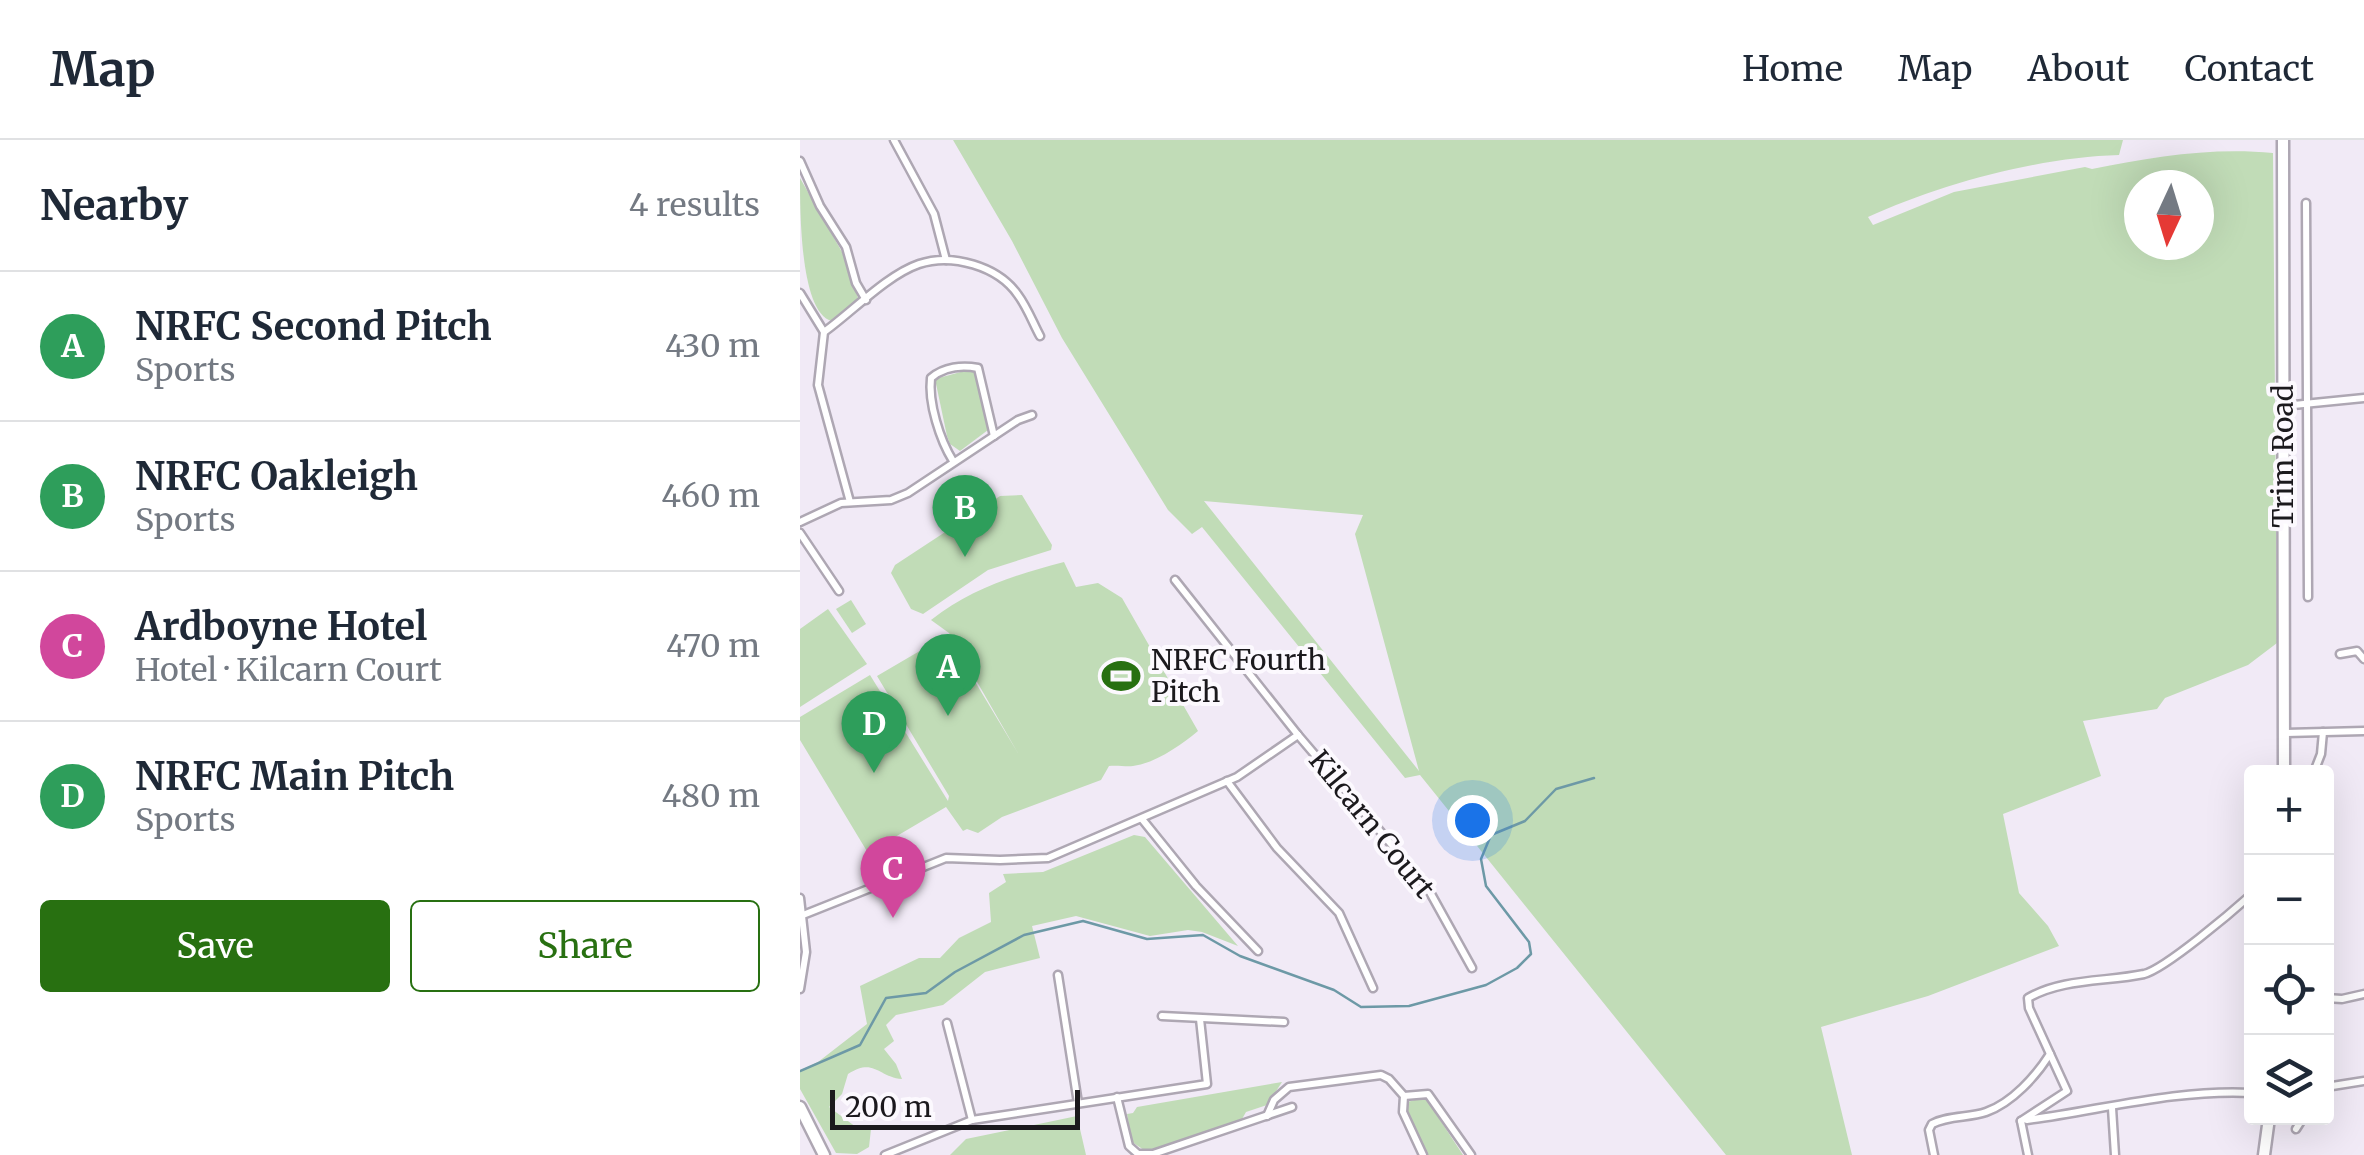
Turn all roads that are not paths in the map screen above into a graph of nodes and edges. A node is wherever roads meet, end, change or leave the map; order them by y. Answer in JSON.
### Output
{"nodes":[{"id":1,"x":894,"y":140,"type":"edge"},
{"id":2,"x":2283,"y":140,"type":"edge"},
{"id":3,"x":800,"y":163,"type":"edge"},
{"id":4,"x":2306,"y":202,"type":"dead end"},
{"id":5,"x":946,"y":260,"type":"junction"},
{"id":6,"x":800,"y":292,"type":"edge"},
{"id":7,"x":866,"y":300,"type":"junction"},
{"id":8,"x":824,"y":332,"type":"junction"},
{"id":9,"x":1040,"y":336,"type":"dead end"},
{"id":10,"x":2364,"y":398,"type":"edge"},
{"id":11,"x":2306,"y":404,"type":"junction"},
{"id":12,"x":2283,"y":406,"type":"junction"},
{"id":13,"x":1032,"y":415,"type":"dead end"},
{"id":14,"x":994,"y":436,"type":"junction"},
{"id":15,"x":952,"y":462,"type":"junction"},
{"id":16,"x":850,"y":502,"type":"junction"},
{"id":17,"x":800,"y":522,"type":"edge"},
{"id":18,"x":800,"y":533,"type":"edge"},
{"id":19,"x":1176,"y":580,"type":"dead end"},
{"id":20,"x":839,"y":591,"type":"dead end"},
{"id":21,"x":2308,"y":597,"type":"dead end"},
{"id":22,"x":2340,"y":654,"type":"dead end"},
{"id":23,"x":2364,"y":659,"type":"edge"},
{"id":24,"x":2364,"y":731,"type":"edge"},
{"id":25,"x":2284,"y":732,"type":"junction"},
{"id":26,"x":2323,"y":732,"type":"junction"},
{"id":27,"x":1298,"y":735,"type":"junction"},
{"id":28,"x":2284,"y":765,"type":"edge"},
{"id":29,"x":2317,"y":765,"type":"edge"},
{"id":30,"x":1227,"y":781,"type":"junction"},
{"id":31,"x":1142,"y":819,"type":"junction"},
{"id":32,"x":800,"y":898,"type":"edge"},
{"id":33,"x":2244,"y":900,"type":"edge"},
{"id":34,"x":803,"y":916,"type":"junction"},
{"id":35,"x":1258,"y":951,"type":"dead end"},
{"id":36,"x":1472,"y":968,"type":"dead end"},
{"id":37,"x":1058,"y":975,"type":"dead end"},
{"id":38,"x":1372,"y":988,"type":"dead end"},
{"id":39,"x":800,"y":989,"type":"edge"},
{"id":40,"x":2364,"y":994,"type":"edge"},
{"id":41,"x":2334,"y":999,"type":"edge"},
{"id":42,"x":1162,"y":1016,"type":"dead end"},
{"id":43,"x":1200,"y":1019,"type":"junction"},
{"id":44,"x":1284,"y":1022,"type":"dead end"},
{"id":45,"x":946,"y":1023,"type":"dead end"},
{"id":46,"x":2050,"y":1054,"type":"junction"},
{"id":47,"x":2364,"y":1081,"type":"edge"},
{"id":48,"x":2334,"y":1086,"type":"edge"},
{"id":49,"x":2244,"y":1093,"type":"edge"},
{"id":50,"x":1404,"y":1096,"type":"junction"},
{"id":51,"x":1118,"y":1097,"type":"junction"},
{"id":52,"x":1078,"y":1103,"type":"junction"},
{"id":53,"x":800,"y":1107,"type":"edge"},
{"id":54,"x":1292,"y":1107,"type":"dead end"},
{"id":55,"x":2112,"y":1108,"type":"junction"},
{"id":56,"x":1267,"y":1116,"type":"junction"},
{"id":57,"x":972,"y":1120,"type":"junction"},
{"id":58,"x":2020,"y":1121,"type":"junction"},
{"id":59,"x":2268,"y":1125,"type":"edge"},
{"id":60,"x":2298,"y":1125,"type":"edge"},
{"id":61,"x":2296,"y":1129,"type":"dead end"},
{"id":62,"x":824,"y":1155,"type":"edge"},
{"id":63,"x":886,"y":1155,"type":"edge"},
{"id":64,"x":1423,"y":1155,"type":"edge"},
{"id":65,"x":1470,"y":1155,"type":"edge"},
{"id":66,"x":1934,"y":1155,"type":"edge"},
{"id":67,"x":2028,"y":1155,"type":"edge"},
{"id":68,"x":2115,"y":1155,"type":"edge"},
{"id":69,"x":2264,"y":1155,"type":"edge"}],
"edges":[{"from":1,"to":5,"type":"street"},
{"from":2,"to":12,"type":"main road","name":"Trim Road"},
{"from":3,"to":7,"type":"street"},
{"from":4,"to":11,"type":"street"},
{"from":5,"to":7,"type":"street"},
{"from":5,"to":9,"type":"street"},
{"from":6,"to":8,"type":"street"},
{"from":7,"to":8,"type":"street"},
{"from":8,"to":16,"type":"street"},
{"from":10,"to":11,"type":"street"},
{"from":11,"to":12,"type":"street"},
{"from":11,"to":21,"type":"street"},
{"from":12,"to":25,"type":"main road","name":"Trim Road"},
{"from":13,"to":14,"type":"street"},
{"from":14,"to":15,"type":"street"},
{"from":14,"to":15,"type":"street"},
{"from":15,"to":16,"type":"street"},
{"from":16,"to":17,"type":"street"},
{"from":18,"to":20,"type":"street"},
{"from":19,"to":27,"type":"street","name":"Kilcarn Court"},
{"from":22,"to":23,"type":"street"},
{"from":24,"to":26,"type":"street"},
{"from":25,"to":26,"type":"street"},
{"from":25,"to":28,"type":"main road","name":"Trim Road"},
{"from":26,"to":29,"type":"street"},
{"from":27,"to":30,"type":"street","name":"Kilcarn Court"},
{"from":27,"to":36,"type":"street","name":"Kilcarn Court"},
{"from":30,"to":31,"type":"street","name":"Kilcarn Court"},
{"from":30,"to":38,"type":"street"},
{"from":31,"to":34,"type":"street","name":"Kilcarn Court"},
{"from":31,"to":35,"type":"street"},
{"from":32,"to":34,"type":"street"},
{"from":33,"to":46,"type":"street"},
{"from":34,"to":39,"type":"street"},
{"from":37,"to":52,"type":"street"},
{"from":40,"to":41,"type":"street"},
{"from":42,"to":43,"type":"street"},
{"from":43,"to":44,"type":"street"},
{"from":43,"to":51,"type":"street"},
{"from":45,"to":57,"type":"street"},
{"from":46,"to":58,"type":"street"},
{"from":46,"to":66,"type":"street"},
{"from":47,"to":48,"type":"street"},
{"from":49,"to":55,"type":"street"},
{"from":50,"to":56,"type":"street"},
{"from":50,"to":64,"type":"street"},
{"from":50,"to":65,"type":"street"},
{"from":51,"to":52,"type":"street"},
{"from":51,"to":56,"type":"street"},
{"from":52,"to":57,"type":"street"},
{"from":53,"to":62,"type":"main road"},
{"from":54,"to":56,"type":"street"},
{"from":55,"to":58,"type":"street"},
{"from":55,"to":68,"type":"street"},
{"from":57,"to":63,"type":"street"},
{"from":58,"to":67,"type":"street"},
{"from":59,"to":69,"type":"main road"},
{"from":60,"to":61,"type":"street"}]}
